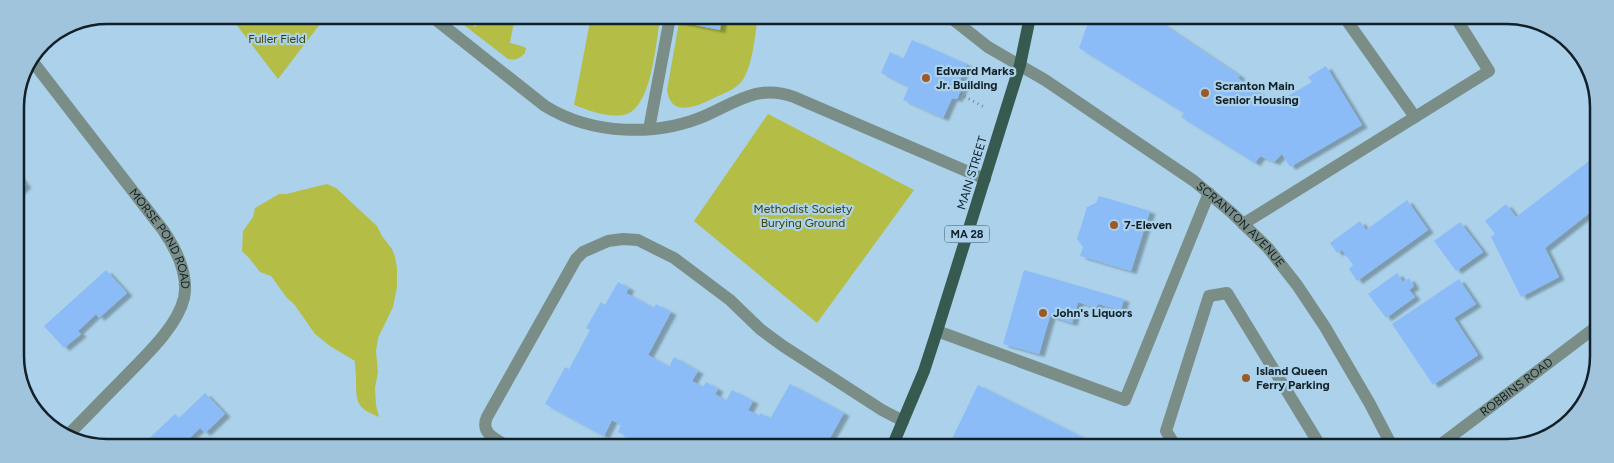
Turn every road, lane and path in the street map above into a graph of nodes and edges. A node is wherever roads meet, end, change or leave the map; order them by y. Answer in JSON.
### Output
{"nodes":[{"id":1,"x":442,"y":24,"type":"edge"},
{"id":2,"x":669,"y":24,"type":"edge"},
{"id":3,"x":959,"y":24,"type":"edge"},
{"id":4,"x":1029,"y":24,"type":"edge"},
{"id":5,"x":1349,"y":24,"type":"edge"},
{"id":6,"x":1460,"y":24,"type":"edge"},
{"id":7,"x":36,"y":65,"type":"edge"},
{"id":8,"x":1020,"y":65,"type":"junction"},
{"id":9,"x":960,"y":94,"type":"dead end"},
{"id":10,"x":984,"y":108,"type":"dead end"},
{"id":11,"x":1415,"y":117,"type":"junction"},
{"id":12,"x":649,"y":129,"type":"junction"},
{"id":13,"x":985,"y":179,"type":"junction"},
{"id":14,"x":1209,"y":193,"type":"junction"},
{"id":15,"x":1243,"y":224,"type":"junction"},
{"id":16,"x":937,"y":332,"type":"junction"},
{"id":17,"x":1590,"y":332,"type":"edge"},
{"id":18,"x":903,"y":422,"type":"junction"},
{"id":19,"x":72,"y":431,"type":"edge"},
{"id":20,"x":495,"y":439,"type":"edge"},
{"id":21,"x":896,"y":439,"type":"edge"},
{"id":22,"x":1171,"y":439,"type":"edge"},
{"id":23,"x":1316,"y":439,"type":"edge"},
{"id":24,"x":1388,"y":439,"type":"edge"},
{"id":25,"x":1448,"y":439,"type":"edge"}],
"edges":[{"from":1,"to":12,"type":"street"},
{"from":2,"to":12,"type":"street"},
{"from":3,"to":8,"type":"street","name":"SCRANTON AVENUE"},
{"from":4,"to":8,"type":"main road","name":"MAIN STREET","number":"MA 28"},
{"from":5,"to":11,"type":"street"},
{"from":6,"to":11,"type":"street"},
{"from":7,"to":19,"type":"street","name":"MORSE POND ROAD"},
{"from":8,"to":13,"type":"main road","name":"MAIN STREET","number":"MA 28"},
{"from":8,"to":14,"type":"street","name":"SCRANTON AVENUE"},
{"from":9,"to":10,"type":"path"},
{"from":11,"to":15,"type":"street"},
{"from":12,"to":13,"type":"street"},
{"from":13,"to":16,"type":"main road","name":"MAIN STREET","number":"MA 28"},
{"from":14,"to":15,"type":"street","name":"SCRANTON AVENUE"},
{"from":14,"to":16,"type":"street"},
{"from":15,"to":24,"type":"street","name":"SCRANTON AVENUE"},
{"from":16,"to":18,"type":"main road","name":"MAIN STREET","number":"MA 28"},
{"from":17,"to":25,"type":"street","name":"ROBBINS ROAD"},
{"from":18,"to":20,"type":"street"},
{"from":18,"to":21,"type":"main road","name":"MAIN STREET","number":"MA 28"},
{"from":22,"to":23,"type":"street"}]}
